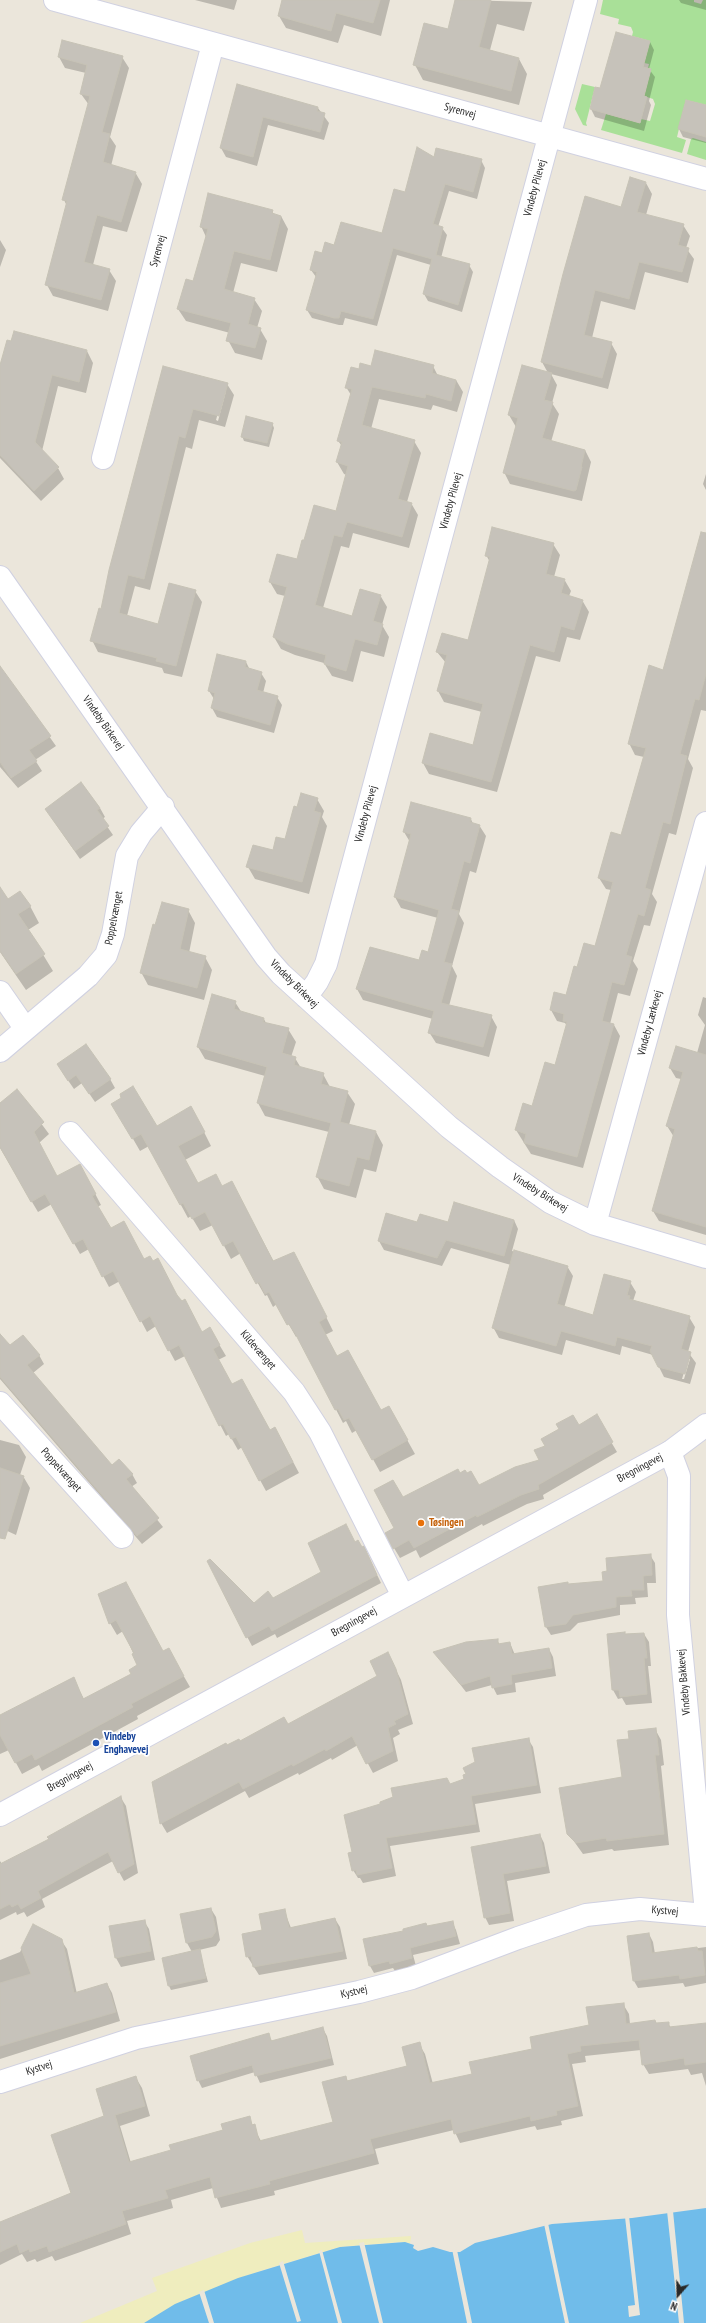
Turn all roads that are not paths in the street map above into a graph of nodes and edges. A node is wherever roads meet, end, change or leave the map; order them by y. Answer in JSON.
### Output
{"nodes":[{"id":1,"x":55,"y":0,"type":"edge"},
{"id":2,"x":586,"y":0,"type":"edge"},
{"id":3,"x":213,"y":44,"type":"junction"},
{"id":4,"x":549,"y":135,"type":"junction"},
{"id":5,"x":706,"y":179,"type":"edge"},
{"id":6,"x":103,"y":458,"type":"dead end"},
{"id":7,"x":0,"y":577,"type":"edge"},
{"id":8,"x":163,"y":807,"type":"junction"},
{"id":9,"x":706,"y":823,"type":"edge"},
{"id":10,"x":0,"y":992,"type":"edge"},
{"id":11,"x":306,"y":997,"type":"junction"},
{"id":12,"x":25,"y":1028,"type":"junction"},
{"id":13,"x":0,"y":1051,"type":"edge"},
{"id":14,"x":70,"y":1132,"type":"dead end"},
{"id":15,"x":595,"y":1224,"type":"junction"},
{"id":16,"x":706,"y":1257,"type":"edge"},
{"id":17,"x":0,"y":1403,"type":"edge"},
{"id":18,"x":703,"y":1435,"type":"edge"},
{"id":19,"x":670,"y":1452,"type":"junction"},
{"id":20,"x":122,"y":1537,"type":"dead end"},
{"id":21,"x":403,"y":1596,"type":"junction"},
{"id":22,"x":0,"y":1815,"type":"edge"},
{"id":23,"x":706,"y":1914,"type":"edge"},
{"id":24,"x":0,"y":2082,"type":"edge"}],
"edges":[{"from":1,"to":3,"type":"street","name":"Syrenvej"},
{"from":2,"to":4,"type":"street","name":"Vindeby Pilevej"},
{"from":3,"to":4,"type":"street","name":"Syrenvej"},
{"from":3,"to":6,"type":"street","name":"Syrenvej"},
{"from":4,"to":5,"type":"street","name":"Syrenvej"},
{"from":4,"to":11,"type":"street","name":"Vindeby Pilevej"},
{"from":7,"to":8,"type":"street","name":"Vindeby Birkevej"},
{"from":8,"to":11,"type":"street","name":"Vindeby Birkevej"},
{"from":8,"to":12,"type":"street","name":"Poppelvænget"},
{"from":9,"to":15,"type":"street","name":"Vindeby Lærkevej"},
{"from":10,"to":12,"type":"street"},
{"from":11,"to":15,"type":"street","name":"Vindeby Birkevej"},
{"from":12,"to":13,"type":"street","name":"Poppelvænget"},
{"from":14,"to":21,"type":"street","name":"Kildevænget"},
{"from":15,"to":16,"type":"street","name":"Vindeby Birkevej"},
{"from":17,"to":20,"type":"street","name":"Poppelvænget"},
{"from":18,"to":19,"type":"street","name":"Bregningevej"},
{"from":19,"to":21,"type":"street","name":"Bregningevej"},
{"from":19,"to":23,"type":"street","name":"Vindeby Bakkevej"},
{"from":21,"to":22,"type":"street","name":"Bregningevej"},
{"from":23,"to":24,"type":"street","name":"Kystvej"}]}
